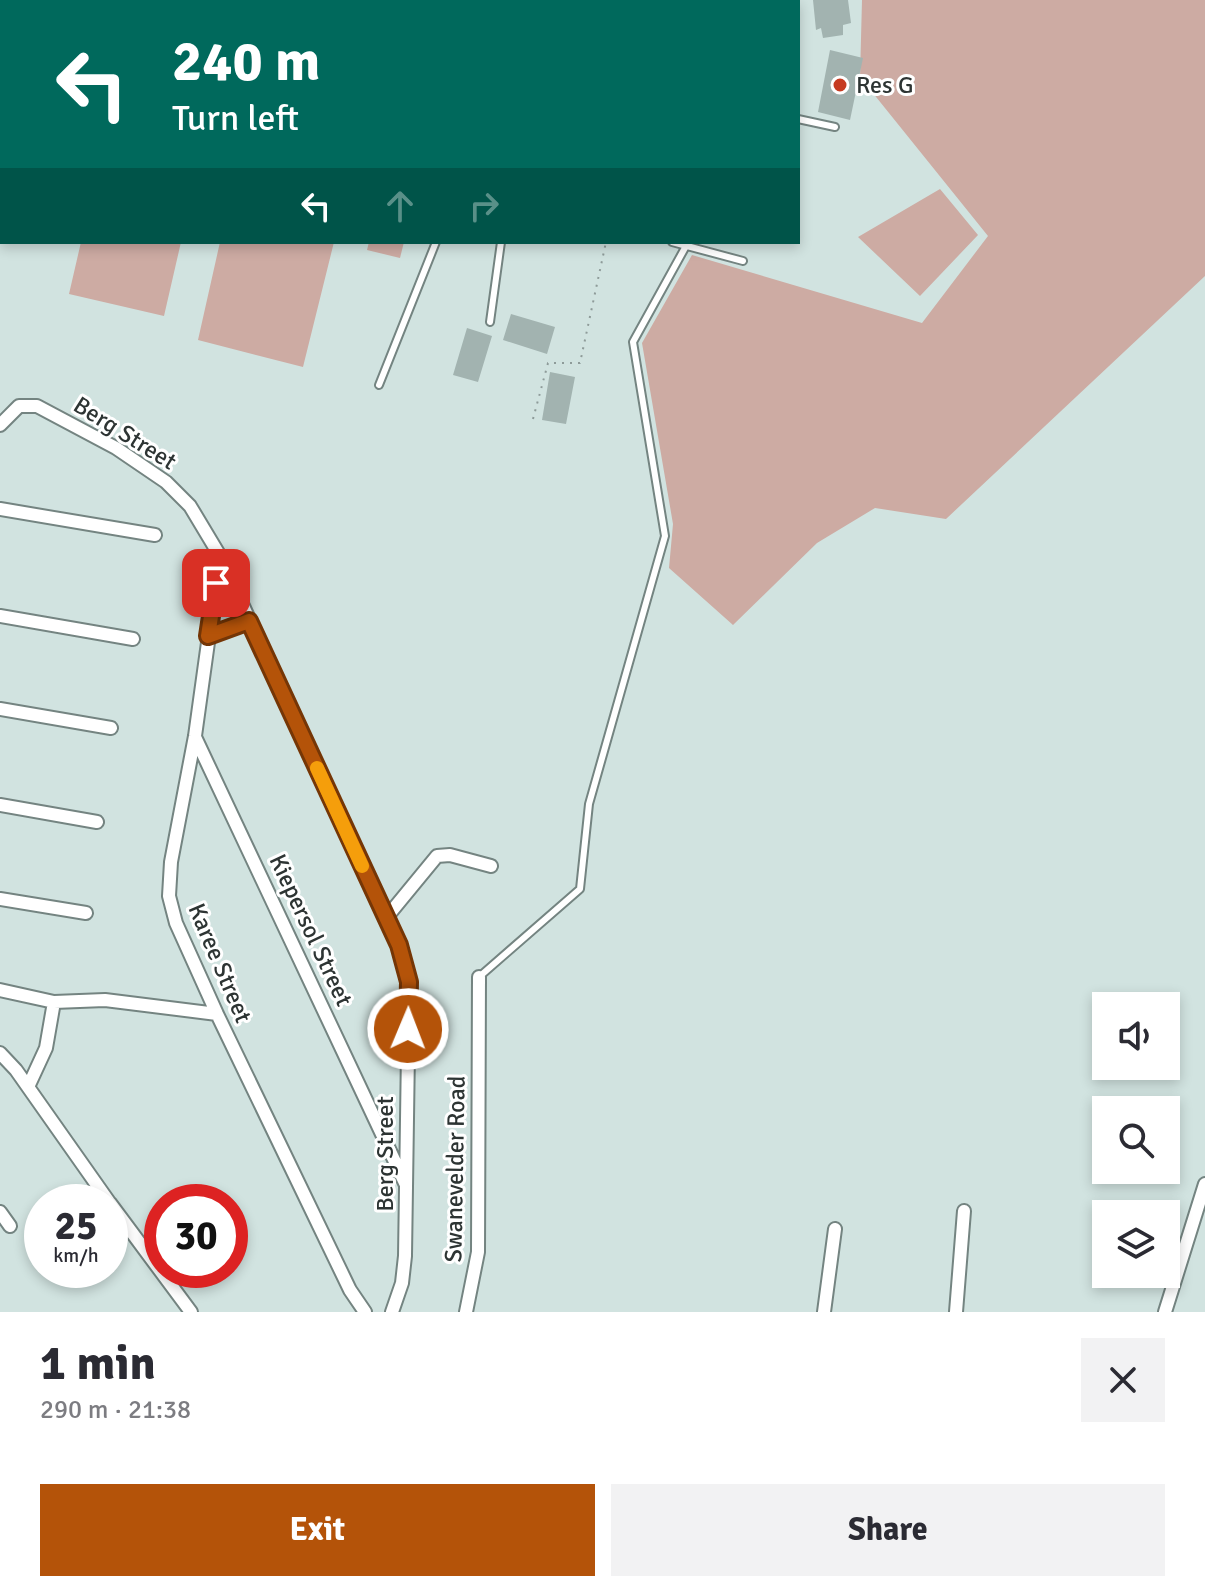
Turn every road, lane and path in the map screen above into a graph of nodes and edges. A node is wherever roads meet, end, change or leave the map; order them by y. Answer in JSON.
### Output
{"nodes":[{"id":1,"x":800,"y":119,"type":"edge"},
{"id":2,"x":835,"y":127,"type":"dead end"},
{"id":3,"x":435,"y":244,"type":"edge"},
{"id":4,"x":501,"y":244,"type":"edge"},
{"id":5,"x":606,"y":244,"type":"edge"},
{"id":6,"x":679,"y":244,"type":"edge"},
{"id":7,"x":686,"y":246,"type":"junction"},
{"id":8,"x":743,"y":261,"type":"dead end"},
{"id":9,"x":490,"y":322,"type":"dead end"},
{"id":10,"x":379,"y":385,"type":"dead end"},
{"id":11,"x":533,"y":419,"type":"dead end"},
{"id":12,"x":0,"y":425,"type":"edge"},
{"id":13,"x":0,"y":509,"type":"edge"},
{"id":14,"x":155,"y":535,"type":"dead end"},
{"id":15,"x":220,"y":556,"type":"junction"},
{"id":16,"x":0,"y":616,"type":"edge"},
{"id":17,"x":249,"y":621,"type":"junction"},
{"id":18,"x":208,"y":636,"type":"junction"},
{"id":19,"x":133,"y":639,"type":"dead end"},
{"id":20,"x":0,"y":709,"type":"edge"},
{"id":21,"x":111,"y":728,"type":"dead end"},
{"id":22,"x":195,"y":736,"type":"junction"},
{"id":23,"x":0,"y":805,"type":"edge"},
{"id":24,"x":97,"y":822,"type":"dead end"},
{"id":25,"x":491,"y":866,"type":"dead end"},
{"id":26,"x":0,"y":899,"type":"edge"},
{"id":27,"x":86,"y":913,"type":"dead end"},
{"id":28,"x":386,"y":918,"type":"junction"},
{"id":29,"x":479,"y":977,"type":"joint"},
{"id":30,"x":0,"y":990,"type":"edge"},
{"id":31,"x":54,"y":1002,"type":"junction"},
{"id":32,"x":217,"y":1014,"type":"junction"},
{"id":33,"x":0,"y":1053,"type":"edge"},
{"id":34,"x":28,"y":1087,"type":"junction"},
{"id":35,"x":97,"y":1184,"type":"edge"},
{"id":36,"x":1205,"y":1184,"type":"edge"},
{"id":37,"x":406,"y":1186,"type":"junction"},
{"id":38,"x":964,"y":1211,"type":"dead end"},
{"id":39,"x":0,"y":1212,"type":"edge"},
{"id":40,"x":10,"y":1226,"type":"dead end"},
{"id":41,"x":128,"y":1227,"type":"edge"},
{"id":42,"x":835,"y":1229,"type":"dead end"},
{"id":43,"x":191,"y":1312,"type":"edge"},
{"id":44,"x":365,"y":1312,"type":"edge"},
{"id":45,"x":392,"y":1312,"type":"edge"},
{"id":46,"x":466,"y":1312,"type":"edge"},
{"id":47,"x":824,"y":1312,"type":"edge"},
{"id":48,"x":956,"y":1312,"type":"edge"},
{"id":49,"x":1165,"y":1312,"type":"edge"}],
"edges":[{"from":1,"to":2,"type":"lane"},
{"from":3,"to":10,"type":"lane"},
{"from":4,"to":9,"type":"lane"},
{"from":5,"to":11,"type":"path"},
{"from":6,"to":7,"type":"lane"},
{"from":7,"to":8,"type":"lane"},
{"from":7,"to":29,"type":"lane"},
{"from":12,"to":15,"type":"street","name":"Berg Street"},
{"from":13,"to":14,"type":"street"},
{"from":15,"to":17,"type":"street","name":"Berg Street"},
{"from":15,"to":18,"type":"street","name":"Karee Street"},
{"from":16,"to":19,"type":"street"},
{"from":17,"to":18,"type":"street"},
{"from":17,"to":28,"type":"street","name":"Berg Street"},
{"from":18,"to":22,"type":"street","name":"Karee Street"},
{"from":20,"to":21,"type":"street"},
{"from":22,"to":32,"type":"street","name":"Karee Street"},
{"from":22,"to":37,"type":"street","name":"Kiepersol Street"},
{"from":23,"to":24,"type":"street"},
{"from":25,"to":28,"type":"street"},
{"from":26,"to":27,"type":"street"},
{"from":28,"to":37,"type":"street","name":"Berg Street"},
{"from":29,"to":46,"type":"street","name":"Swanevelder Road"},
{"from":30,"to":31,"type":"street"},
{"from":31,"to":32,"type":"street"},
{"from":31,"to":34,"type":"street"},
{"from":32,"to":44,"type":"street","name":"Karee Street"},
{"from":33,"to":34,"type":"street"},
{"from":34,"to":35,"type":"street"},
{"from":36,"to":49,"type":"street"},
{"from":37,"to":45,"type":"street","name":"Berg Street"},
{"from":38,"to":48,"type":"street"},
{"from":39,"to":40,"type":"street"},
{"from":41,"to":43,"type":"street"},
{"from":42,"to":47,"type":"street"}]}
